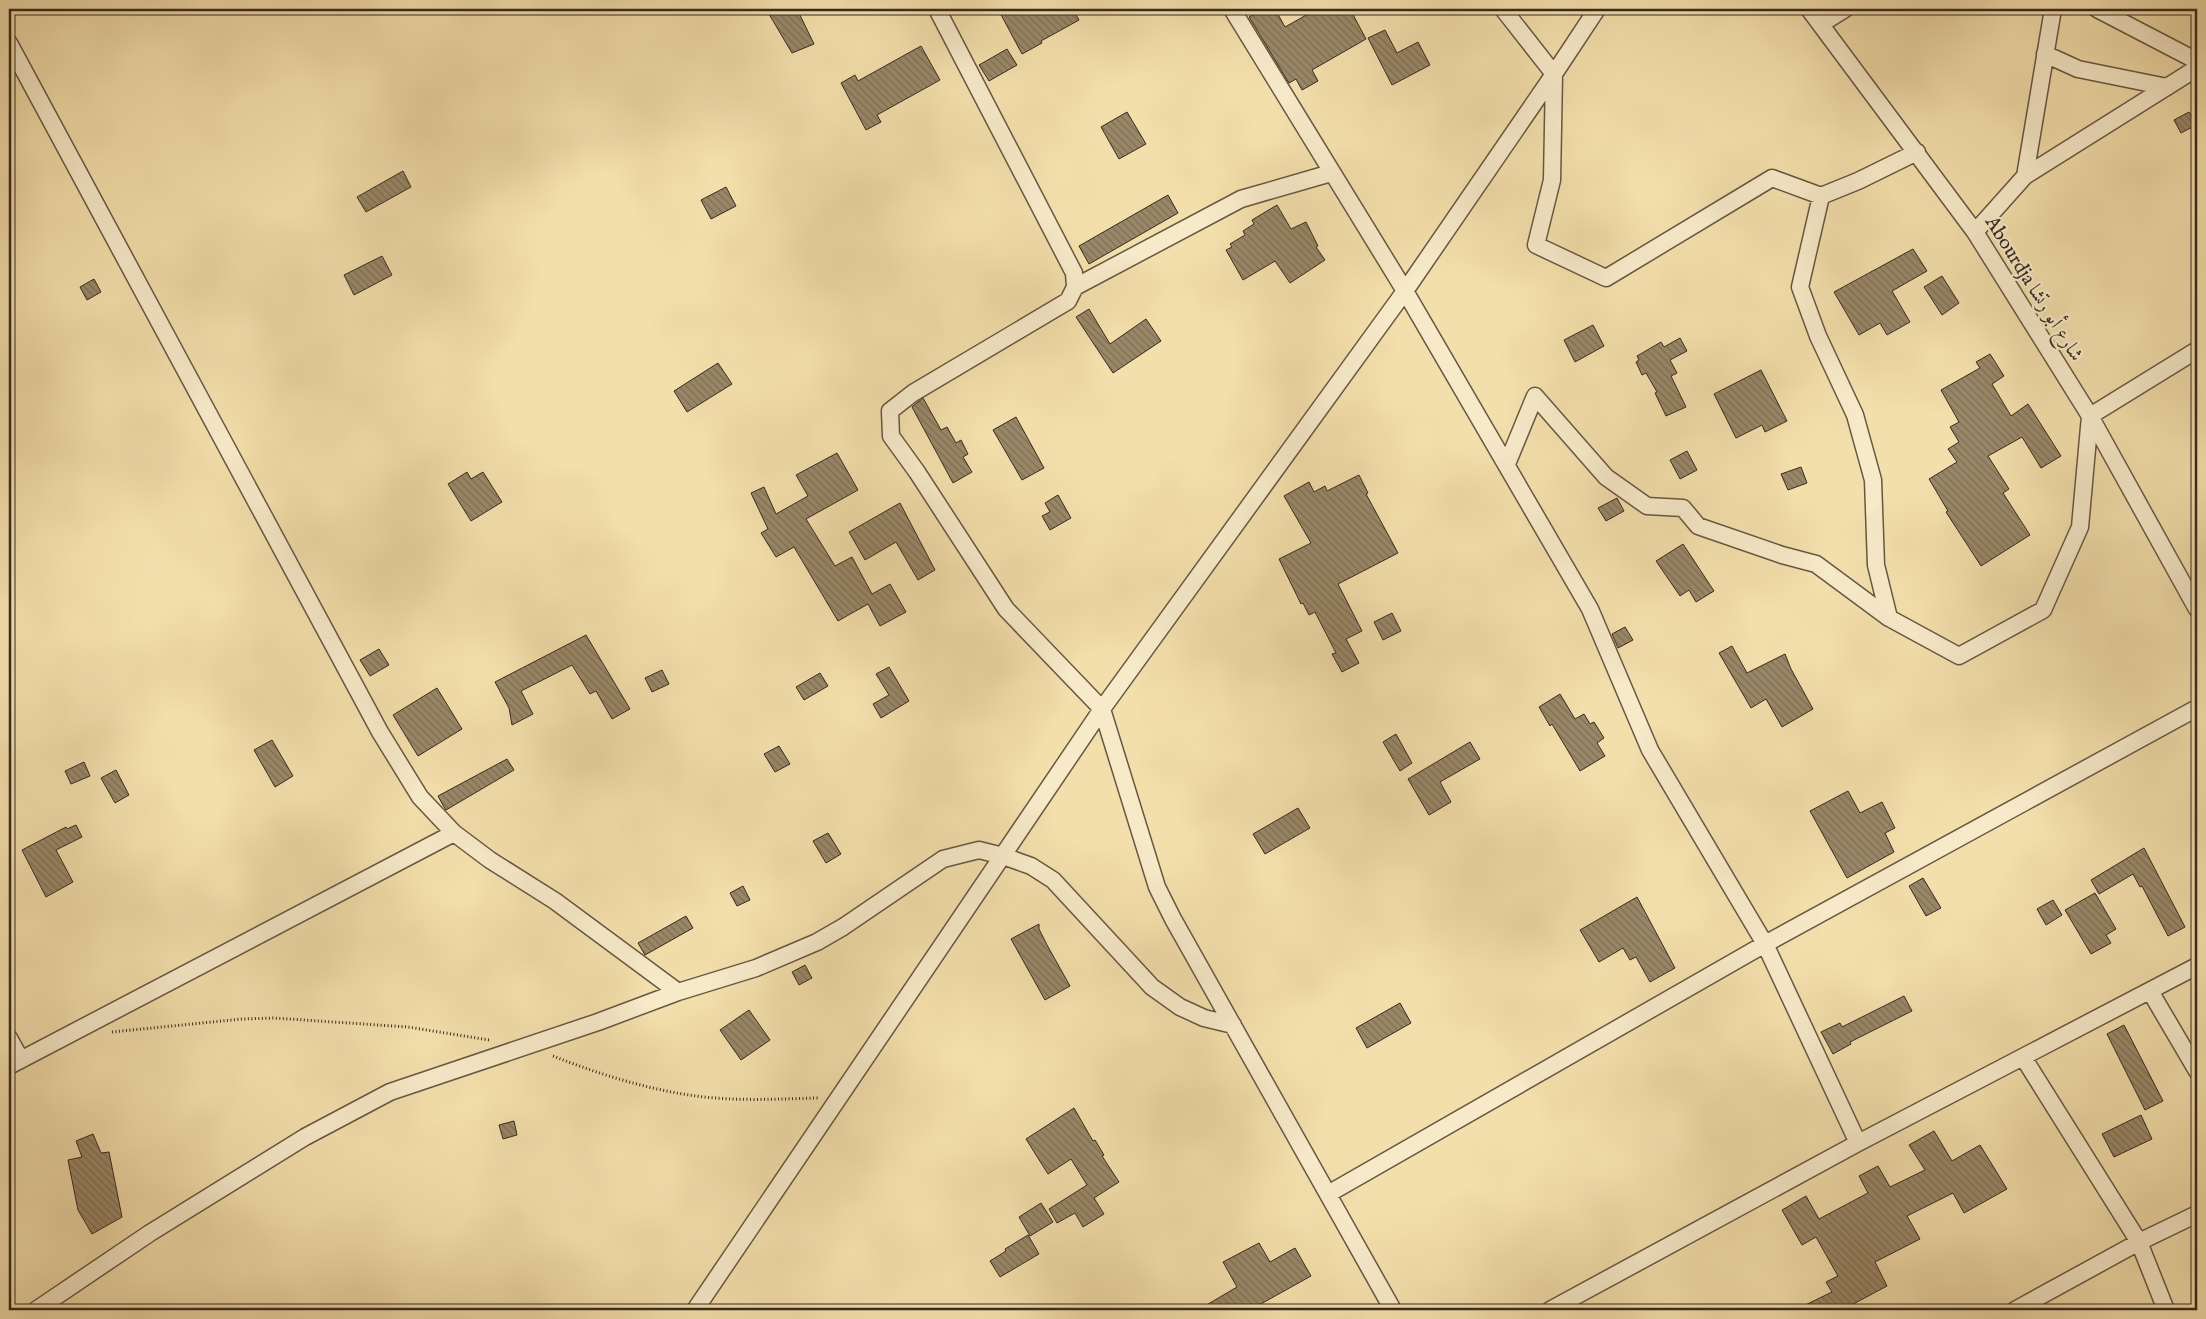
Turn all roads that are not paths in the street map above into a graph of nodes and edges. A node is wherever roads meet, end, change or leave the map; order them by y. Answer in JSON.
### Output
{"nodes":[{"id":1,"x":937,"y":9,"type":"edge"},
{"id":2,"x":1232,"y":9,"type":"edge"},
{"id":3,"x":1503,"y":9,"type":"edge"},
{"id":4,"x":1597,"y":9,"type":"edge"},
{"id":5,"x":1809,"y":9,"type":"edge"},
{"id":6,"x":1846,"y":9,"type":"edge"},
{"id":7,"x":2053,"y":9,"type":"edge"},
{"id":8,"x":2097,"y":9,"type":"edge"},
{"id":9,"x":1821,"y":24,"type":"junction"},
{"id":10,"x":9,"y":43,"type":"edge"},
{"id":11,"x":2045,"y":54,"type":"junction"},
{"id":12,"x":2197,"y":61,"type":"edge"},
{"id":13,"x":2197,"y":68,"type":"edge"},
{"id":14,"x":1554,"y":74,"type":"junction"},
{"id":15,"x":2167,"y":87,"type":"junction"},
{"id":16,"x":1917,"y":152,"type":"junction"},
{"id":17,"x":1331,"y":173,"type":"junction"},
{"id":18,"x":2025,"y":176,"type":"junction"},
{"id":19,"x":1822,"y":196,"type":"junction"},
{"id":20,"x":1975,"y":232,"type":"junction"},
{"id":21,"x":1075,"y":287,"type":"junction"},
{"id":22,"x":1405,"y":291,"type":"junction"},
{"id":23,"x":2197,"y":350,"type":"edge"},
{"id":24,"x":2090,"y":416,"type":"junction"},
{"id":25,"x":1507,"y":464,"type":"junction"},
{"id":26,"x":2197,"y":609,"type":"edge"},
{"id":27,"x":1889,"y":618,"type":"junction"},
{"id":28,"x":2197,"y":708,"type":"edge"},
{"id":29,"x":1102,"y":709,"type":"junction"},
{"id":30,"x":454,"y":833,"type":"junction"},
{"id":31,"x":1003,"y":856,"type":"junction"},
{"id":32,"x":1765,"y":944,"type":"junction"},
{"id":33,"x":2197,"y":966,"type":"edge"},
{"id":34,"x":2150,"y":991,"type":"junction"},
{"id":35,"x":678,"y":992,"type":"junction"},
{"id":36,"x":1233,"y":1025,"type":"junction"},
{"id":37,"x":9,"y":1038,"type":"edge"},
{"id":38,"x":2023,"y":1057,"type":"junction"},
{"id":39,"x":15,"y":1063,"type":"edge"},
{"id":40,"x":2197,"y":1071,"type":"edge"},
{"id":41,"x":1858,"y":1143,"type":"junction"},
{"id":42,"x":1328,"y":1194,"type":"junction"},
{"id":43,"x":2197,"y":1214,"type":"edge"},
{"id":44,"x":2139,"y":1242,"type":"junction"},
{"id":45,"x":36,"y":1310,"type":"edge"},
{"id":46,"x":695,"y":1310,"type":"edge"},
{"id":47,"x":1393,"y":1310,"type":"edge"},
{"id":48,"x":1550,"y":1310,"type":"edge"},
{"id":49,"x":2015,"y":1310,"type":"edge"},
{"id":50,"x":2166,"y":1310,"type":"edge"}],
"edges":[{"from":1,"to":21,"type":"street"},
{"from":2,"to":17,"type":"street"},
{"from":3,"to":14,"type":"street"},
{"from":4,"to":14,"type":"street"},
{"from":5,"to":9,"type":"street","name":"Abourdja شارع أبو رتشا"},
{"from":6,"to":9,"type":"street"},
{"from":7,"to":11,"type":"street"},
{"from":8,"to":12,"type":"street"},
{"from":9,"to":16,"type":"street","name":"Abourdja شارع أبو رتشا"},
{"from":10,"to":30,"type":"street"},
{"from":11,"to":15,"type":"street"},
{"from":11,"to":18,"type":"street"},
{"from":13,"to":15,"type":"street"},
{"from":14,"to":19,"type":"street"},
{"from":14,"to":22,"type":"street"},
{"from":15,"to":18,"type":"street"},
{"from":16,"to":19,"type":"street"},
{"from":16,"to":20,"type":"street","name":"Abourdja شارع أبو رتشا"},
{"from":17,"to":21,"type":"street"},
{"from":17,"to":22,"type":"street"},
{"from":18,"to":20,"type":"street"},
{"from":19,"to":27,"type":"street"},
{"from":20,"to":24,"type":"street","name":"Abourdja شارع أبو رتشا"},
{"from":21,"to":29,"type":"street"},
{"from":22,"to":25,"type":"street"},
{"from":22,"to":29,"type":"street"},
{"from":23,"to":24,"type":"street"},
{"from":24,"to":26,"type":"street","name":"Abourdja شارع أبو رتشا"},
{"from":24,"to":27,"type":"street"},
{"from":25,"to":27,"type":"street"},
{"from":25,"to":32,"type":"street"},
{"from":28,"to":32,"type":"street"},
{"from":29,"to":31,"type":"street"},
{"from":29,"to":36,"type":"street"},
{"from":30,"to":35,"type":"street"},
{"from":30,"to":39,"type":"street"},
{"from":31,"to":35,"type":"street"},
{"from":31,"to":36,"type":"street"},
{"from":31,"to":46,"type":"street"},
{"from":32,"to":41,"type":"street"},
{"from":32,"to":42,"type":"street"},
{"from":33,"to":34,"type":"street"},
{"from":34,"to":38,"type":"street"},
{"from":34,"to":40,"type":"street"},
{"from":35,"to":45,"type":"street"},
{"from":36,"to":42,"type":"street"},
{"from":37,"to":39,"type":"street"},
{"from":38,"to":41,"type":"street"},
{"from":38,"to":44,"type":"street"},
{"from":41,"to":48,"type":"street"},
{"from":42,"to":47,"type":"street"},
{"from":43,"to":44,"type":"street"},
{"from":44,"to":49,"type":"street"},
{"from":44,"to":50,"type":"street"}]}
